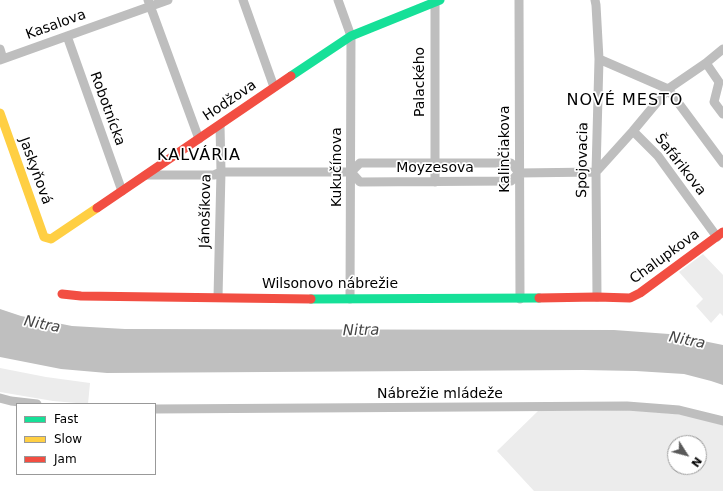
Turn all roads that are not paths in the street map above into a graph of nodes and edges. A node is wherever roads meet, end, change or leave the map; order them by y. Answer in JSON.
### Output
{"nodes":[{"id":1,"x":168,"y":0,"type":"edge"},
{"id":2,"x":243,"y":0,"type":"edge"},
{"id":3,"x":338,"y":0,"type":"edge"},
{"id":4,"x":519,"y":0,"type":"edge"},
{"id":5,"x":595,"y":0,"type":"edge"},
{"id":6,"x":437,"y":1,"type":"edge"},
{"id":7,"x":149,"y":3,"type":"edge"},
{"id":8,"x":67,"y":36,"type":"junction"},
{"id":9,"x":351,"y":36,"type":"junction"},
{"id":10,"x":0,"y":49,"type":"edge"},
{"id":11,"x":723,"y":49,"type":"edge"},
{"id":12,"x":599,"y":59,"type":"junction"},
{"id":13,"x":2,"y":60,"type":"edge"},
{"id":14,"x":706,"y":63,"type":"junction"},
{"id":15,"x":274,"y":87,"type":"junction"},
{"id":16,"x":668,"y":89,"type":"junction"},
{"id":17,"x":0,"y":114,"type":"edge"},
{"id":18,"x":723,"y":114,"type":"edge"},
{"id":19,"x":220,"y":125,"type":"junction"},
{"id":20,"x":633,"y":131,"type":"junction"},
{"id":21,"x":199,"y":139,"type":"junction"},
{"id":22,"x":720,"y":151,"type":"edge"},
{"id":23,"x":434,"y":163,"type":"junction"},
{"id":24,"x":723,"y":163,"type":"edge"},
{"id":25,"x":221,"y":172,"type":"junction"},
{"id":26,"x":351,"y":172,"type":"junction"},
{"id":27,"x":596,"y":172,"type":"junction"},
{"id":28,"x":519,"y":173,"type":"junction"},
{"id":29,"x":146,"y":175,"type":"junction"},
{"id":30,"x":435,"y":182,"type":"junction"},
{"id":31,"x":122,"y":191,"type":"junction"},
{"id":32,"x":720,"y":234,"type":"edge"},
{"id":33,"x":44,"y":237,"type":"joint"},
{"id":34,"x":62,"y":294,"type":"dead end"},
{"id":35,"x":218,"y":297,"type":"junction"},
{"id":36,"x":597,"y":297,"type":"junction"},
{"id":37,"x":350,"y":299,"type":"junction"},
{"id":38,"x":520,"y":299,"type":"junction"},
{"id":39,"x":0,"y":398,"type":"edge"},
{"id":40,"x":28,"y":403,"type":"edge"},
{"id":41,"x":156,"y":409,"type":"edge"},
{"id":42,"x":723,"y":421,"type":"edge"}],
"edges":[{"from":1,"to":7,"type":"street","name":"Kasalova"},
{"from":2,"to":15,"type":"street"},
{"from":3,"to":9,"type":"street","name":"Kukučínova"},
{"from":4,"to":28,"type":"street","name":"Kalinčiakova"},
{"from":5,"to":12,"type":"street","name":"Spojovacia"},
{"from":6,"to":9,"type":"street","name":"Hodžova"},
{"from":6,"to":23,"type":"street","name":"Palackého"},
{"from":7,"to":8,"type":"street","name":"Kasalova"},
{"from":7,"to":21,"type":"street"},
{"from":8,"to":13,"type":"street","name":"Kasalova"},
{"from":8,"to":31,"type":"street","name":"Robotnícka"},
{"from":9,"to":15,"type":"street","name":"Hodžova"},
{"from":9,"to":26,"type":"street","name":"Kukučínova"},
{"from":10,"to":13,"type":"street"},
{"from":11,"to":14,"type":"street"},
{"from":12,"to":16,"type":"street"},
{"from":12,"to":27,"type":"street","name":"Spojovacia"},
{"from":14,"to":16,"type":"street"},
{"from":14,"to":18,"type":"street"},
{"from":15,"to":19,"type":"street","name":"Hodžova"},
{"from":16,"to":20,"type":"street"},
{"from":16,"to":22,"type":"street"},
{"from":17,"to":33,"type":"street","name":"Jaskyňová"},
{"from":19,"to":21,"type":"street","name":"Hodžova"},
{"from":19,"to":25,"type":"street","name":"Jánošíkova"},
{"from":20,"to":27,"type":"street"},
{"from":20,"to":32,"type":"street","name":"Šafárikova"},
{"from":21,"to":29,"type":"street","name":"Hodžova"},
{"from":22,"to":24,"type":"street"},
{"from":23,"to":26,"type":"street","name":"Moyzesova"},
{"from":23,"to":28,"type":"street","name":"Moyzesova"},
{"from":23,"to":30,"type":"street","name":"Palackého"},
{"from":25,"to":26,"type":"street","name":"Moyzesova"},
{"from":25,"to":29,"type":"street","name":"Moyzesova"},
{"from":25,"to":35,"type":"street","name":"Jánošíkova"},
{"from":26,"to":30,"type":"street","name":"Moyzesova"},
{"from":26,"to":37,"type":"street","name":"Kukučínova"},
{"from":27,"to":28,"type":"street","name":"Moyzesova"},
{"from":27,"to":36,"type":"street","name":"Spojovacia"},
{"from":28,"to":30,"type":"street","name":"Moyzesova"},
{"from":28,"to":38,"type":"street","name":"Kalinčiakova"},
{"from":29,"to":31,"type":"street","name":"Hodžova"},
{"from":31,"to":33,"type":"street","name":"Hodžova"},
{"from":32,"to":36,"type":"street","name":"Chalupkova"},
{"from":34,"to":35,"type":"street","name":"Wilsonovo nábrežie"},
{"from":35,"to":37,"type":"street","name":"Wilsonovo nábrežie"},
{"from":36,"to":38,"type":"street","name":"Wilsonovo nábrežie"},
{"from":37,"to":38,"type":"street","name":"Wilsonovo nábrežie"},
{"from":39,"to":40,"type":"street"},
{"from":41,"to":42,"type":"street","name":"Nábrežie mládeže"}]}
